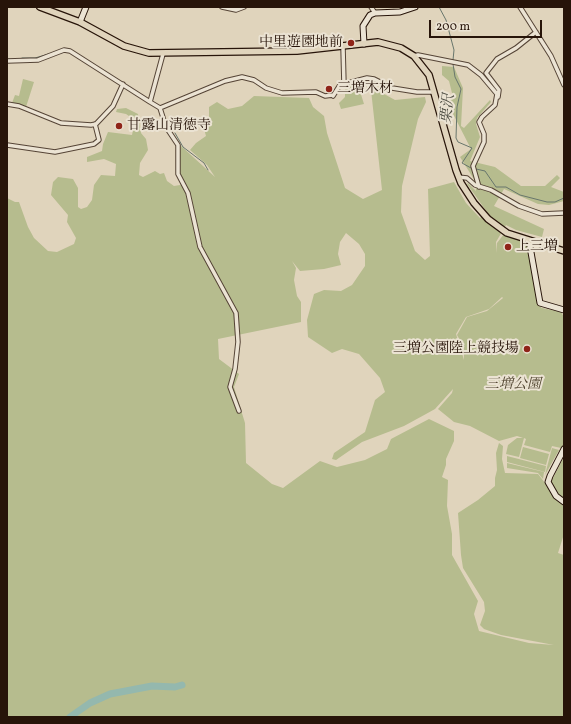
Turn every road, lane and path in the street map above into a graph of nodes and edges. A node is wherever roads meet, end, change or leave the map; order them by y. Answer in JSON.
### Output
{"nodes":[{"id":1,"x":40,"y":7,"type":"edge"},
{"id":2,"x":86,"y":7,"type":"edge"},
{"id":3,"x":222,"y":7,"type":"edge"},
{"id":4,"x":244,"y":7,"type":"edge"},
{"id":5,"x":371,"y":7,"type":"edge"},
{"id":6,"x":415,"y":7,"type":"edge"},
{"id":7,"x":520,"y":7,"type":"edge"},
{"id":8,"x":375,"y":13,"type":"junction"},
{"id":9,"x":80,"y":22,"type":"junction"},
{"id":10,"x":536,"y":32,"type":"junction"},
{"id":11,"x":364,"y":44,"type":"junction"},
{"id":12,"x":343,"y":47,"type":"junction"},
{"id":13,"x":163,"y":54,"type":"junction"},
{"id":14,"x":414,"y":56,"type":"junction"},
{"id":15,"x":7,"y":61,"type":"edge"},
{"id":16,"x":123,"y":84,"type":"junction"},
{"id":17,"x":344,"y":85,"type":"junction"},
{"id":18,"x":564,"y":85,"type":"edge"},
{"id":19,"x":434,"y":92,"type":"junction"},
{"id":20,"x":498,"y":98,"type":"junction"},
{"id":21,"x":150,"y":102,"type":"junction"},
{"id":22,"x":7,"y":104,"type":"edge"},
{"id":23,"x":160,"y":108,"type":"junction"},
{"id":24,"x":95,"y":124,"type":"junction"},
{"id":25,"x":7,"y":145,"type":"edge"},
{"id":26,"x":458,"y":177,"type":"junction"},
{"id":27,"x":479,"y":187,"type":"junction"},
{"id":28,"x":564,"y":213,"type":"edge"},
{"id":29,"x":528,"y":241,"type":"junction"},
{"id":30,"x":564,"y":251,"type":"edge"},
{"id":31,"x":564,"y":310,"type":"edge"},
{"id":32,"x":239,"y":410,"type":"dead end"},
{"id":33,"x":564,"y":448,"type":"edge"},
{"id":34,"x":564,"y":502,"type":"edge"}],
"edges":[{"from":1,"to":9,"type":"main road"},
{"from":2,"to":9,"type":"street"},
{"from":3,"to":4,"type":"street"},
{"from":5,"to":8,"type":"street"},
{"from":6,"to":8,"type":"street"},
{"from":7,"to":10,"type":"street"},
{"from":8,"to":11,"type":"street"},
{"from":9,"to":13,"type":"main road"},
{"from":10,"to":18,"type":"street"},
{"from":10,"to":20,"type":"street"},
{"from":11,"to":12,"type":"main road"},
{"from":11,"to":14,"type":"main road"},
{"from":12,"to":13,"type":"main road"},
{"from":12,"to":17,"type":"street"},
{"from":13,"to":21,"type":"street"},
{"from":14,"to":19,"type":"main road"},
{"from":14,"to":20,"type":"street"},
{"from":15,"to":16,"type":"street"},
{"from":16,"to":21,"type":"street"},
{"from":16,"to":24,"type":"street"},
{"from":17,"to":19,"type":"street"},
{"from":17,"to":23,"type":"street"},
{"from":19,"to":26,"type":"main road"},
{"from":20,"to":27,"type":"street"},
{"from":21,"to":23,"type":"street"},
{"from":22,"to":24,"type":"street"},
{"from":23,"to":32,"type":"street"},
{"from":24,"to":25,"type":"street"},
{"from":26,"to":27,"type":"street"},
{"from":26,"to":29,"type":"main road"},
{"from":27,"to":28,"type":"street"},
{"from":29,"to":30,"type":"main road"},
{"from":29,"to":31,"type":"street"},
{"from":33,"to":34,"type":"street"}]}
